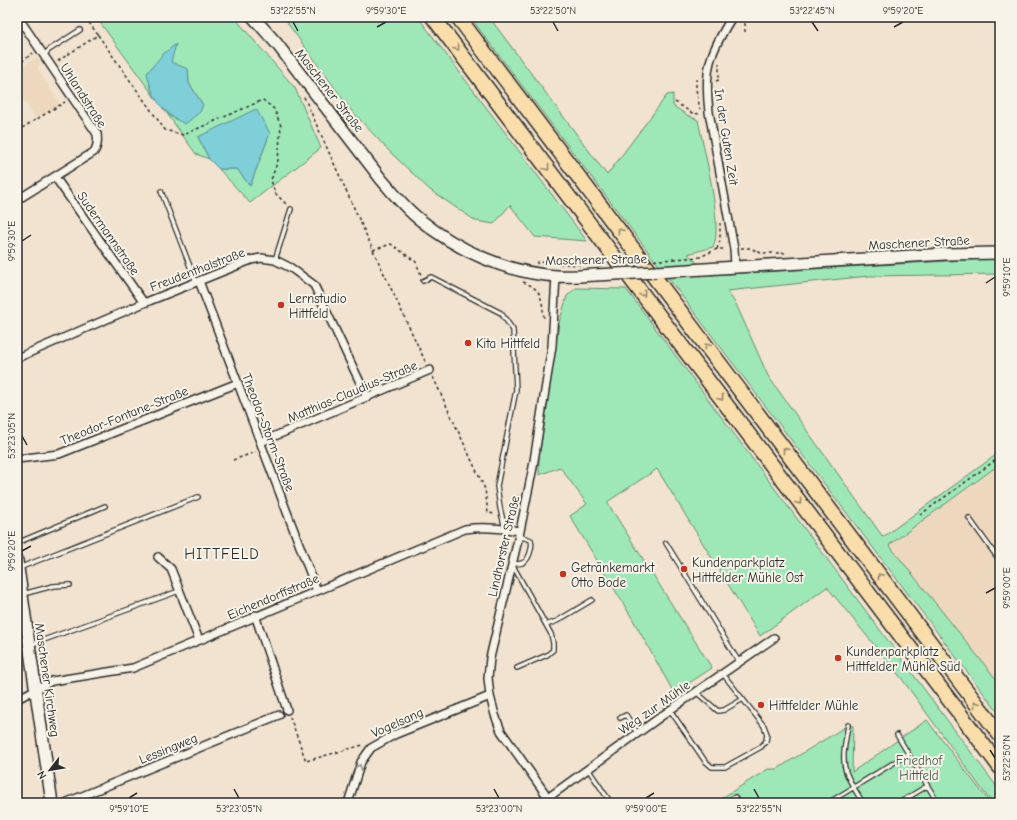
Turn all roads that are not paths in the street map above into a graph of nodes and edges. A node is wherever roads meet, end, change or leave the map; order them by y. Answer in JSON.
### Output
{"nodes":[{"id":1,"x":18,"y":17,"type":"edge"},
{"id":2,"x":253,"y":17,"type":"edge"},
{"id":3,"x":433,"y":17,"type":"edge"},
{"id":4,"x":458,"y":17,"type":"edge"},
{"id":5,"x":732,"y":17,"type":"edge"},
{"id":6,"x":80,"y":30,"type":"dead end"},
{"id":7,"x":44,"y":56,"type":"junction"},
{"id":8,"x":55,"y":177,"type":"junction"},
{"id":9,"x":161,"y":191,"type":"dead end"},
{"id":10,"x":17,"y":200,"type":"edge"},
{"id":11,"x":291,"y":209,"type":"road end"},
{"id":12,"x":1000,"y":253,"type":"edge"},
{"id":13,"x":275,"y":260,"type":"junction"},
{"id":14,"x":735,"y":266,"type":"junction"},
{"id":15,"x":556,"y":276,"type":"junction"},
{"id":16,"x":423,"y":281,"type":"road end"},
{"id":17,"x":198,"y":282,"type":"junction"},
{"id":18,"x":144,"y":303,"type":"junction"},
{"id":19,"x":17,"y":358,"type":"edge"},
{"id":20,"x":430,"y":370,"type":"road end"},
{"id":21,"x":238,"y":383,"type":"junction"},
{"id":22,"x":367,"y":397,"type":"junction"},
{"id":23,"x":262,"y":446,"type":"junction"},
{"id":24,"x":17,"y":459,"type":"edge"},
{"id":25,"x":198,"y":497,"type":"dead end"},
{"id":26,"x":106,"y":506,"type":"dead end"},
{"id":27,"x":969,"y":518,"type":"dead end"},
{"id":28,"x":506,"y":529,"type":"junction"},
{"id":29,"x":519,"y":534,"type":"junction"},
{"id":30,"x":17,"y":543,"type":"edge"},
{"id":31,"x":666,"y":543,"type":"dead end"},
{"id":32,"x":158,"y":557,"type":"dead end"},
{"id":33,"x":1000,"y":561,"type":"edge"},
{"id":34,"x":18,"y":564,"type":"edge"},
{"id":35,"x":512,"y":564,"type":"junction"},
{"id":36,"x":70,"y":585,"type":"dead end"},
{"id":37,"x":317,"y":590,"type":"junction"},
{"id":38,"x":179,"y":591,"type":"junction"},
{"id":39,"x":22,"y":594,"type":"junction"},
{"id":40,"x":592,"y":600,"type":"dead end"},
{"id":41,"x":256,"y":615,"type":"junction"},
{"id":42,"x":546,"y":625,"type":"junction"},
{"id":43,"x":774,"y":638,"type":"dead end"},
{"id":44,"x":199,"y":640,"type":"junction"},
{"id":45,"x":29,"y":646,"type":"junction"},
{"id":46,"x":739,"y":662,"type":"junction"},
{"id":47,"x":517,"y":668,"type":"dead end"},
{"id":48,"x":722,"y":674,"type":"junction"},
{"id":49,"x":35,"y":689,"type":"junction"},
{"id":50,"x":696,"y":692,"type":"junction"},
{"id":51,"x":490,"y":696,"type":"junction"},
{"id":52,"x":17,"y":699,"type":"edge"},
{"id":53,"x":743,"y":699,"type":"junction"},
{"id":54,"x":287,"y":710,"type":"road end"},
{"id":55,"x":670,"y":710,"type":"junction"},
{"id":56,"x":279,"y":715,"type":"dead end"},
{"id":57,"x":620,"y":718,"type":"dead end"},
{"id":58,"x":848,"y":725,"type":"dead end"},
{"id":59,"x":637,"y":733,"type":"junction"},
{"id":60,"x":897,"y":735,"type":"dead end"},
{"id":61,"x":1000,"y":735,"type":"edge"},
{"id":62,"x":908,"y":754,"type":"junction"},
{"id":63,"x":1000,"y":767,"type":"edge"},
{"id":64,"x":588,"y":769,"type":"junction"},
{"id":65,"x":927,"y":786,"type":"junction"},
{"id":66,"x":854,"y":787,"type":"junction"},
{"id":67,"x":551,"y":800,"type":"edge"},
{"id":68,"x":52,"y":803,"type":"edge"},
{"id":69,"x":65,"y":803,"type":"edge"},
{"id":70,"x":348,"y":803,"type":"edge"},
{"id":71,"x":612,"y":803,"type":"edge"},
{"id":72,"x":724,"y":803,"type":"edge"},
{"id":73,"x":738,"y":803,"type":"edge"},
{"id":74,"x":828,"y":803,"type":"edge"},
{"id":75,"x":863,"y":803,"type":"edge"},
{"id":76,"x":899,"y":803,"type":"edge"},
{"id":77,"x":938,"y":803,"type":"edge"}],
"edges":[{"from":1,"to":7,"type":"street","name":"Uhlandstraße"},
{"from":2,"to":15,"type":"main road","name":"Maschener Straße"},
{"from":3,"to":63,"type":"highway","one_way":true},
{"from":61,"to":4,"type":"highway","one_way":true},
{"from":5,"to":14,"type":"street","name":"In der Guten Zeit"},
{"from":6,"to":7,"type":"lane"},
{"from":7,"to":8,"type":"street","name":"Uhlandstraße"},
{"from":8,"to":10,"type":"street","name":"Uhlandstraße"},
{"from":8,"to":18,"type":"street","name":"Sudermannstraße"},
{"from":9,"to":17,"type":"lane"},
{"from":11,"to":13,"type":"lane"},
{"from":12,"to":14,"type":"main road","name":"Maschener Straße"},
{"from":13,"to":17,"type":"street","name":"Freudenthalstraße"},
{"from":13,"to":22,"type":"street","name":"Freudenthalstraße"},
{"from":14,"to":15,"type":"main road","name":"Maschener Straße","bridge":true},
{"from":15,"to":29,"type":"street","name":"Lindhorster Straße"},
{"from":16,"to":28,"type":"lane"},
{"from":17,"to":18,"type":"street","name":"Freudenthalstraße"},
{"from":17,"to":21,"type":"street","name":"Theodor-Storm-Straße"},
{"from":18,"to":19,"type":"street","name":"Freudenthalstraße"},
{"from":20,"to":22,"type":"street","name":"Matthias-Claudius-Straße"},
{"from":21,"to":23,"type":"street","name":"Theodor-Storm-Straße"},
{"from":21,"to":24,"type":"street","name":"Theodor-Fontane-Straße"},
{"from":22,"to":23,"type":"street","name":"Matthias-Claudius-Straße"},
{"from":23,"to":37,"type":"street","name":"Theodor-Storm-Straße"},
{"from":25,"to":34,"type":"lane"},
{"from":26,"to":30,"type":"lane"},
{"from":27,"to":33,"type":"lane"},
{"from":28,"to":29,"type":"street","name":"Eichendorffstraße"},
{"from":28,"to":37,"type":"street","name":"Eichendorffstraße"},
{"from":29,"to":35,"type":"street","name":"Lindhorster Straße"},
{"from":29,"to":35,"type":"lane"},
{"from":31,"to":46,"type":"lane"},
{"from":32,"to":38,"type":"street"},
{"from":34,"to":39,"type":"main road","name":"Maschener Kirchweg"},
{"from":35,"to":42,"type":"lane"},
{"from":35,"to":51,"type":"street","name":"Lindhorster Straße"},
{"from":36,"to":39,"type":"lane"},
{"from":37,"to":41,"type":"street","name":"Eichendorffstraße"},
{"from":38,"to":44,"type":"street"},
{"from":38,"to":45,"type":"lane"},
{"from":39,"to":45,"type":"main road","name":"Maschener Kirchweg"},
{"from":40,"to":42,"type":"lane"},
{"from":41,"to":44,"type":"street","name":"Eichendorffstraße"},
{"from":41,"to":54,"type":"street"},
{"from":42,"to":47,"type":"lane"},
{"from":43,"to":46,"type":"street","name":"Weg zur Mühle"},
{"from":44,"to":49,"type":"street","name":"Eichendorffstraße"},
{"from":45,"to":49,"type":"main road","name":"Maschener Kirchweg"},
{"from":46,"to":48,"type":"street","name":"Weg zur Mühle"},
{"from":48,"to":50,"type":"street","name":"Weg zur Mühle"},
{"from":48,"to":53,"type":"lane"},
{"from":49,"to":52,"type":"street","name":"Eichendorffstraße"},
{"from":49,"to":68,"type":"main road","name":"Maschener Kirchweg"},
{"from":50,"to":53,"type":"lane"},
{"from":50,"to":55,"type":"street","name":"Weg zur Mühle"},
{"from":51,"to":67,"type":"street","name":"Lindhorster Straße"},
{"from":70,"to":51,"type":"street","name":"Vogelsang","one_way":true},
{"from":53,"to":55,"type":"lane"},
{"from":55,"to":59,"type":"street","name":"Weg zur Mühle"},
{"from":56,"to":69,"type":"street","name":"Lessingweg"},
{"from":57,"to":59,"type":"lane"},
{"from":58,"to":66,"type":"lane"},
{"from":59,"to":64,"type":"street","name":"Weg zur Mühle"},
{"from":60,"to":62,"type":"lane"},
{"from":62,"to":65,"type":"lane"},
{"from":62,"to":66,"type":"lane"},
{"from":64,"to":67,"type":"street","name":"Weg zur Mühle"},
{"from":64,"to":71,"type":"lane"},
{"from":65,"to":76,"type":"lane"},
{"from":65,"to":77,"type":"lane"},
{"from":66,"to":74,"type":"lane"},
{"from":66,"to":75,"type":"lane"},
{"from":72,"to":73,"type":"lane"}]}
